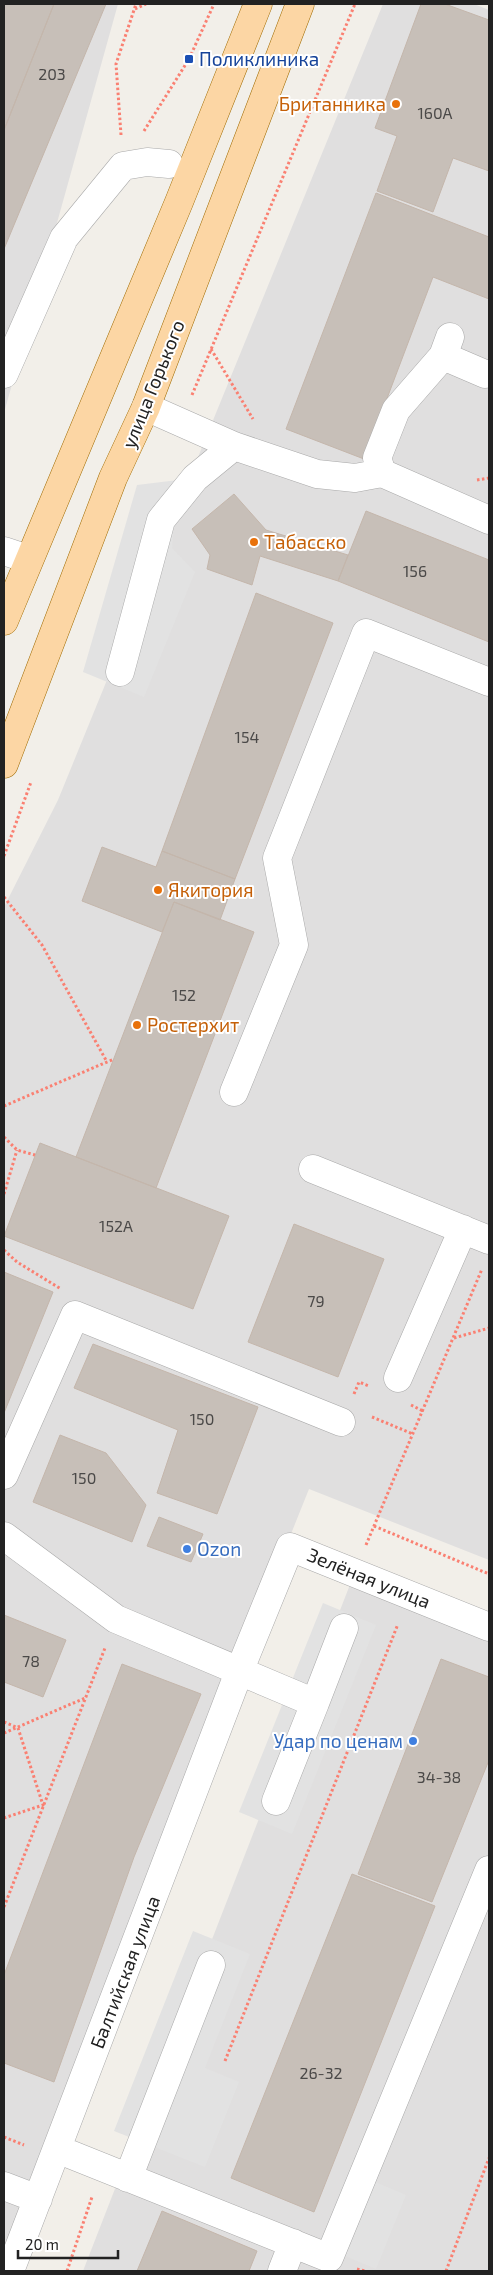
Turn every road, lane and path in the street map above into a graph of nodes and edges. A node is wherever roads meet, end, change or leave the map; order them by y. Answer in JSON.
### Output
{"nodes":[{"id":1,"x":136,"y":4,"type":"edge"},
{"id":2,"x":146,"y":4,"type":"edge"},
{"id":3,"x":214,"y":4,"type":"edge"},
{"id":4,"x":258,"y":4,"type":"edge"},
{"id":5,"x":300,"y":4,"type":"edge"},
{"id":6,"x":134,"y":9,"type":"junction"},
{"id":7,"x":169,"y":164,"type":"dead end"},
{"id":8,"x":123,"y":166,"type":"junction"},
{"id":9,"x":212,"y":349,"type":"dead end"},
{"id":10,"x":4,"y":374,"type":"edge"},
{"id":11,"x":485,"y":374,"type":"dead end"},
{"id":12,"x":146,"y":407,"type":"junction"},
{"id":13,"x":255,"y":422,"type":"dead end"},
{"id":14,"x":234,"y":446,"type":"junction"},
{"id":15,"x":382,"y":473,"type":"junction"},
{"id":16,"x":489,"y":520,"type":"edge"},
{"id":17,"x":16,"y":555,"type":"edge"},
{"id":18,"x":4,"y":621,"type":"edge"},
{"id":19,"x":120,"y":672,"type":"dead end"},
{"id":20,"x":489,"y":682,"type":"edge"},
{"id":21,"x":4,"y":764,"type":"edge"},
{"id":22,"x":4,"y":897,"type":"edge"},
{"id":23,"x":114,"y":1059,"type":"dead end"},
{"id":24,"x":107,"y":1062,"type":"junction"},
{"id":25,"x":234,"y":1092,"type":"dead end"},
{"id":26,"x":4,"y":1106,"type":"edge"},
{"id":27,"x":4,"y":1137,"type":"edge"},
{"id":28,"x":16,"y":1150,"type":"junction"},
{"id":29,"x":36,"y":1155,"type":"dead end"},
{"id":30,"x":313,"y":1169,"type":"dead end"},
{"id":31,"x":4,"y":1194,"type":"edge"},
{"id":32,"x":463,"y":1229,"type":"junction"},
{"id":33,"x":489,"y":1240,"type":"edge"},
{"id":34,"x":483,"y":1267,"type":"dead end"},
{"id":35,"x":489,"y":1328,"type":"edge"},
{"id":36,"x":454,"y":1338,"type":"junction"},
{"id":37,"x":398,"y":1378,"type":"dead end"},
{"id":38,"x":341,"y":1422,"type":"dead end"},
{"id":39,"x":4,"y":1475,"type":"edge"},
{"id":40,"x":374,"y":1526,"type":"junction"},
{"id":41,"x":4,"y":1536,"type":"edge"},
{"id":42,"x":354,"y":1573,"type":"junction"},
{"id":43,"x":489,"y":1574,"type":"edge"},
{"id":44,"x":400,"y":1618,"type":"dead end"},
{"id":45,"x":116,"y":1619,"type":"junction"},
{"id":46,"x":489,"y":1627,"type":"edge"},
{"id":47,"x":344,"y":1628,"type":"dead end"},
{"id":48,"x":240,"y":1672,"type":"junction"},
{"id":49,"x":86,"y":1698,"type":"junction"},
{"id":50,"x":316,"y":1703,"type":"junction"},
{"id":51,"x":4,"y":1722,"type":"edge"},
{"id":52,"x":18,"y":1728,"type":"junction"},
{"id":53,"x":4,"y":1733,"type":"edge"},
{"id":54,"x":276,"y":1801,"type":"dead end"},
{"id":55,"x":43,"y":1805,"type":"junction"},
{"id":56,"x":4,"y":1818,"type":"edge"},
{"id":57,"x":489,"y":1870,"type":"edge"},
{"id":58,"x":4,"y":1907,"type":"edge"},
{"id":59,"x":211,"y":1966,"type":"dead end"},
{"id":60,"x":225,"y":2061,"type":"dead end"},
{"id":61,"x":57,"y":2149,"type":"junction"},
{"id":62,"x":489,"y":2158,"type":"edge"},
{"id":63,"x":93,"y":2163,"type":"junction"},
{"id":64,"x":128,"y":2178,"type":"junction"},
{"id":65,"x":4,"y":2186,"type":"edge"},
{"id":66,"x":38,"y":2199,"type":"junction"},
{"id":67,"x":293,"y":2243,"type":"junction"},
{"id":68,"x":10,"y":2271,"type":"edge"},
{"id":69,"x":67,"y":2271,"type":"edge"},
{"id":70,"x":282,"y":2271,"type":"edge"},
{"id":71,"x":446,"y":2271,"type":"edge"}],
"edges":[{"from":1,"to":6,"type":"path"},
{"from":2,"to":6,"type":"path"},
{"from":3,"to":8,"type":"path"},
{"from":4,"to":17,"type":"main road"},
{"from":5,"to":12,"type":"main road","name":"улица Горького"},
{"from":6,"to":8,"type":"path"},
{"from":7,"to":8,"type":"street"},
{"from":8,"to":10,"type":"street"},
{"from":9,"to":13,"type":"path"},
{"from":11,"to":15,"type":"street"},
{"from":12,"to":14,"type":"street"},
{"from":12,"to":21,"type":"main road","name":"улица Горького"},
{"from":14,"to":15,"type":"street"},
{"from":14,"to":19,"type":"street"},
{"from":15,"to":16,"type":"street"},
{"from":17,"to":18,"type":"main road"},
{"from":20,"to":25,"type":"street"},
{"from":22,"to":24,"type":"path"},
{"from":23,"to":24,"type":"path"},
{"from":24,"to":26,"type":"path"},
{"from":27,"to":28,"type":"path"},
{"from":28,"to":29,"type":"path"},
{"from":28,"to":31,"type":"path"},
{"from":30,"to":32,"type":"street"},
{"from":32,"to":33,"type":"street"},
{"from":32,"to":37,"type":"street"},
{"from":34,"to":36,"type":"path"},
{"from":35,"to":36,"type":"path"},
{"from":36,"to":40,"type":"path"},
{"from":38,"to":39,"type":"street"},
{"from":40,"to":42,"type":"path"},
{"from":40,"to":43,"type":"path"},
{"from":41,"to":45,"type":"street"},
{"from":42,"to":46,"type":"street","name":"Зелёная улица"},
{"from":42,"to":48,"type":"street","name":"Зелёная улица"},
{"from":44,"to":60,"type":"path"},
{"from":45,"to":48,"type":"street"},
{"from":45,"to":49,"type":"path"},
{"from":47,"to":50,"type":"street"},
{"from":48,"to":50,"type":"street"},
{"from":48,"to":61,"type":"street","name":"Балтийская улица"},
{"from":49,"to":52,"type":"path"},
{"from":49,"to":55,"type":"path"},
{"from":50,"to":54,"type":"street"},
{"from":51,"to":52,"type":"path"},
{"from":52,"to":53,"type":"path"},
{"from":52,"to":55,"type":"path"},
{"from":55,"to":56,"type":"path"},
{"from":55,"to":58,"type":"path"},
{"from":57,"to":67,"type":"street"},
{"from":59,"to":64,"type":"street"},
{"from":61,"to":63,"type":"street"},
{"from":61,"to":66,"type":"street","name":"Балтийская улица"},
{"from":62,"to":71,"type":"path"},
{"from":63,"to":64,"type":"street"},
{"from":63,"to":69,"type":"path"},
{"from":64,"to":67,"type":"street"},
{"from":65,"to":66,"type":"street"},
{"from":66,"to":68,"type":"street","name":"Балтийская улица"},
{"from":67,"to":70,"type":"street"}]}
